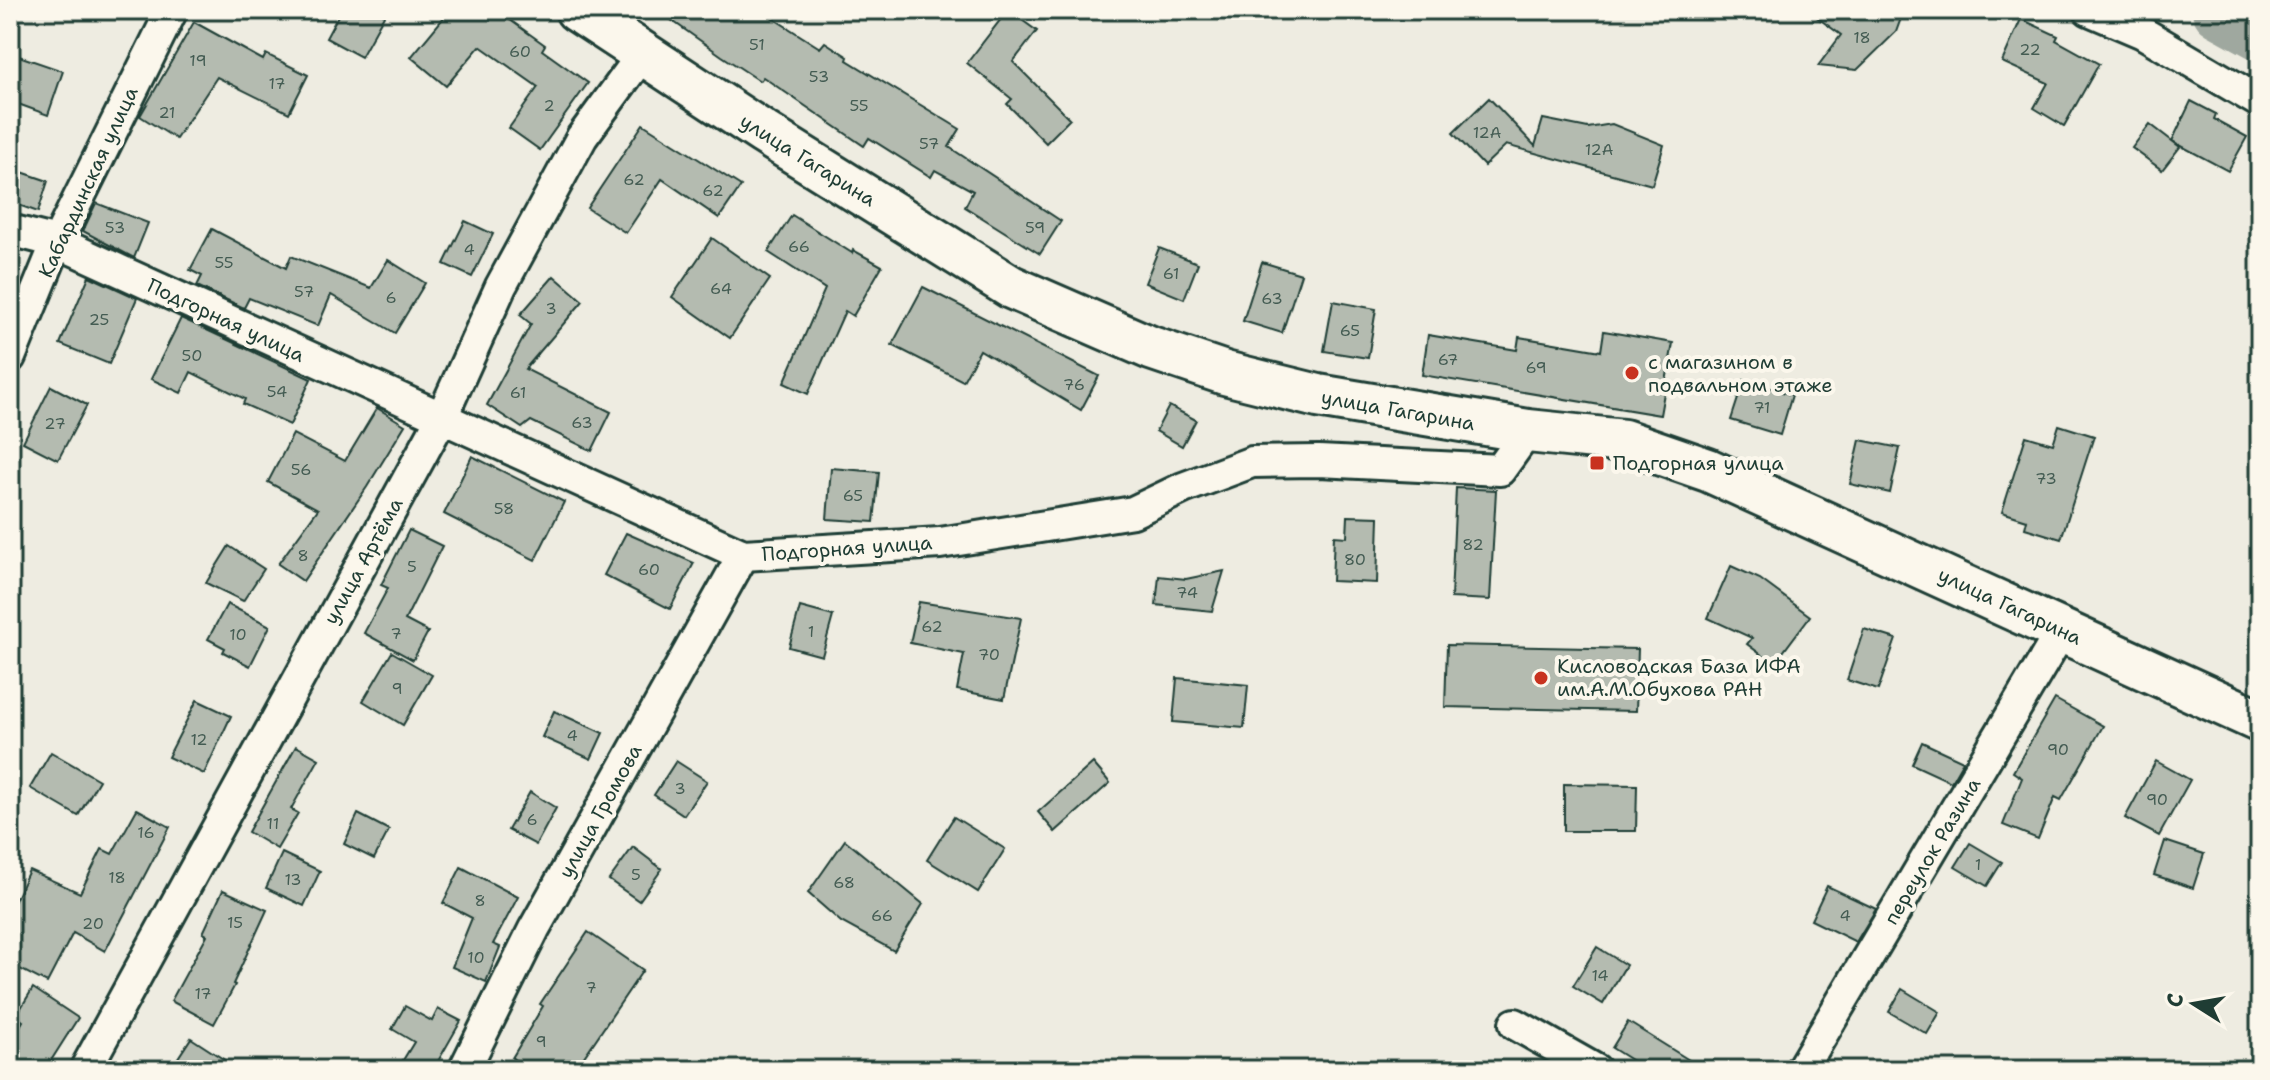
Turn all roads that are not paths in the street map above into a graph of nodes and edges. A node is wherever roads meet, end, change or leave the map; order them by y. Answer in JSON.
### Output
{"nodes":[{"id":1,"x":172,"y":10,"type":"edge"},
{"id":2,"x":577,"y":10,"type":"edge"},
{"id":3,"x":2089,"y":10,"type":"edge"},
{"id":4,"x":642,"y":55,"type":"junction"},
{"id":5,"x":2260,"y":102,"type":"edge"},
{"id":6,"x":10,"y":230,"type":"edge"},
{"id":7,"x":57,"y":242,"type":"junction"},
{"id":8,"x":10,"y":357,"type":"edge"},
{"id":9,"x":441,"y":419,"type":"junction"},
{"id":10,"x":1528,"y":431,"type":"junction"},
{"id":11,"x":743,"y":555,"type":"junction"},
{"id":12,"x":2062,"y":630,"type":"junction"},
{"id":13,"x":2260,"y":721,"type":"edge"},
{"id":14,"x":1515,"y":1024,"type":"dead end"},
{"id":15,"x":85,"y":1070,"type":"edge"},
{"id":16,"x":464,"y":1070,"type":"edge"},
{"id":17,"x":1596,"y":1070,"type":"edge"},
{"id":18,"x":1801,"y":1070,"type":"edge"}],
"edges":[{"from":1,"to":7,"type":"street","name":"Кабардинская улица"},
{"from":2,"to":4,"type":"street","name":"улица Гагарина"},
{"from":3,"to":5,"type":"street"},
{"from":4,"to":9,"type":"street","name":"улица Артёма"},
{"from":4,"to":10,"type":"street","name":"улица Гагарина"},
{"from":6,"to":7,"type":"street","name":"Подгорная улица"},
{"from":7,"to":8,"type":"street","name":"Кабардинская улица"},
{"from":7,"to":9,"type":"street","name":"Подгорная улица"},
{"from":9,"to":11,"type":"street","name":"Подгорная улица"},
{"from":9,"to":15,"type":"street","name":"улица Артёма"},
{"from":10,"to":11,"type":"street","name":"Подгорная улица"},
{"from":10,"to":12,"type":"street","name":"улица Гагарина"},
{"from":11,"to":16,"type":"street","name":"улица Громова"},
{"from":12,"to":13,"type":"street","name":"улица Гагарина"},
{"from":12,"to":18,"type":"street","name":"переулок Разина"},
{"from":14,"to":17,"type":"street"}]}
